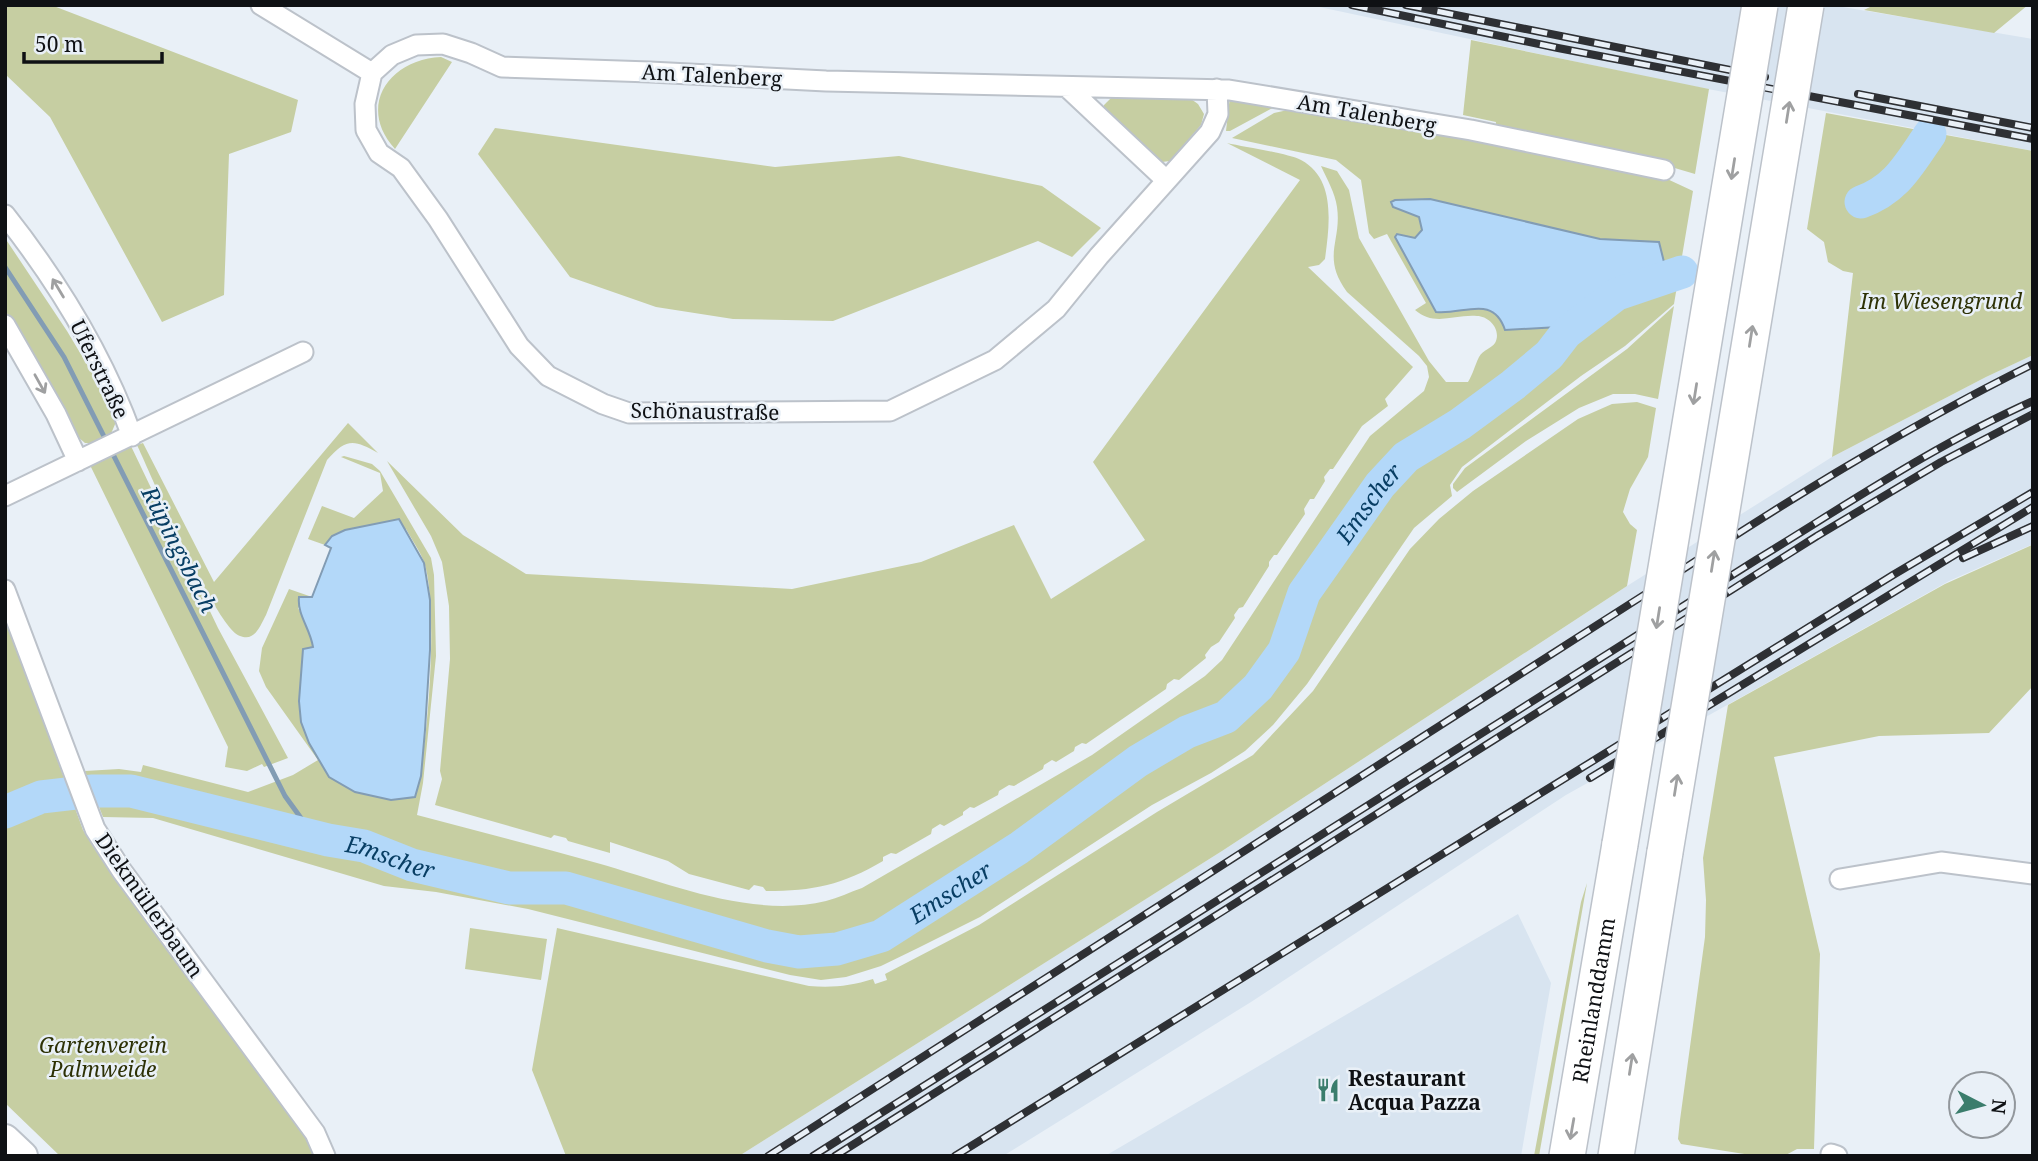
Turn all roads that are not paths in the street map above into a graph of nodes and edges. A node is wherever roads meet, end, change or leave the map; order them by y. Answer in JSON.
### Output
{"nodes":[{"id":1,"x":261,"y":5,"type":"edge"},
{"id":2,"x":1760,"y":5,"type":"edge"},
{"id":3,"x":1806,"y":5,"type":"edge"},
{"id":4,"x":372,"y":74,"type":"junction"},
{"id":5,"x":1067,"y":87,"type":"junction"},
{"id":6,"x":1217,"y":89,"type":"junction"},
{"id":7,"x":1664,"y":170,"type":"dead end"},
{"id":8,"x":1166,"y":180,"type":"junction"},
{"id":9,"x":5,"y":215,"type":"edge"},
{"id":10,"x":5,"y":326,"type":"edge"},
{"id":11,"x":303,"y":352,"type":"dead end"},
{"id":12,"x":128,"y":437,"type":"junction"},
{"id":13,"x":85,"y":458,"type":"junction"},
{"id":14,"x":5,"y":496,"type":"edge"},
{"id":15,"x":5,"y":590,"type":"edge"},
{"id":16,"x":2033,"y":874,"type":"edge"},
{"id":17,"x":1840,"y":879,"type":"dead end"},
{"id":18,"x":5,"y":1139,"type":"edge"},
{"id":19,"x":23,"y":1156,"type":"edge"},
{"id":20,"x":325,"y":1156,"type":"edge"},
{"id":21,"x":1567,"y":1156,"type":"edge"},
{"id":22,"x":1616,"y":1156,"type":"edge"}],
"edges":[{"from":1,"to":4,"type":"street"},
{"from":2,"to":21,"type":"highway","name":"Rheinlanddamm","one_way":true,"bridge":true},
{"from":22,"to":3,"type":"highway","one_way":true,"bridge":true},
{"from":4,"to":5,"type":"street","name":"Am Talenberg"},
{"from":4,"to":8,"type":"street","name":"Schönaustraße"},
{"from":5,"to":6,"type":"street","name":"Am Talenberg"},
{"from":5,"to":8,"type":"street"},
{"from":6,"to":7,"type":"street","name":"Am Talenberg"},
{"from":6,"to":8,"type":"street","name":"Schönaustraße"},
{"from":12,"to":9,"type":"street","name":"Uferstraße","one_way":true},
{"from":10,"to":13,"type":"street","one_way":true},
{"from":11,"to":12,"type":"street","name":"Uferstraße"},
{"from":12,"to":13,"type":"street"},
{"from":13,"to":14,"type":"street"},
{"from":15,"to":20,"type":"street","name":"Diekmüllerbaum"},
{"from":16,"to":17,"type":"street"},
{"from":18,"to":19,"type":"main road"}]}
